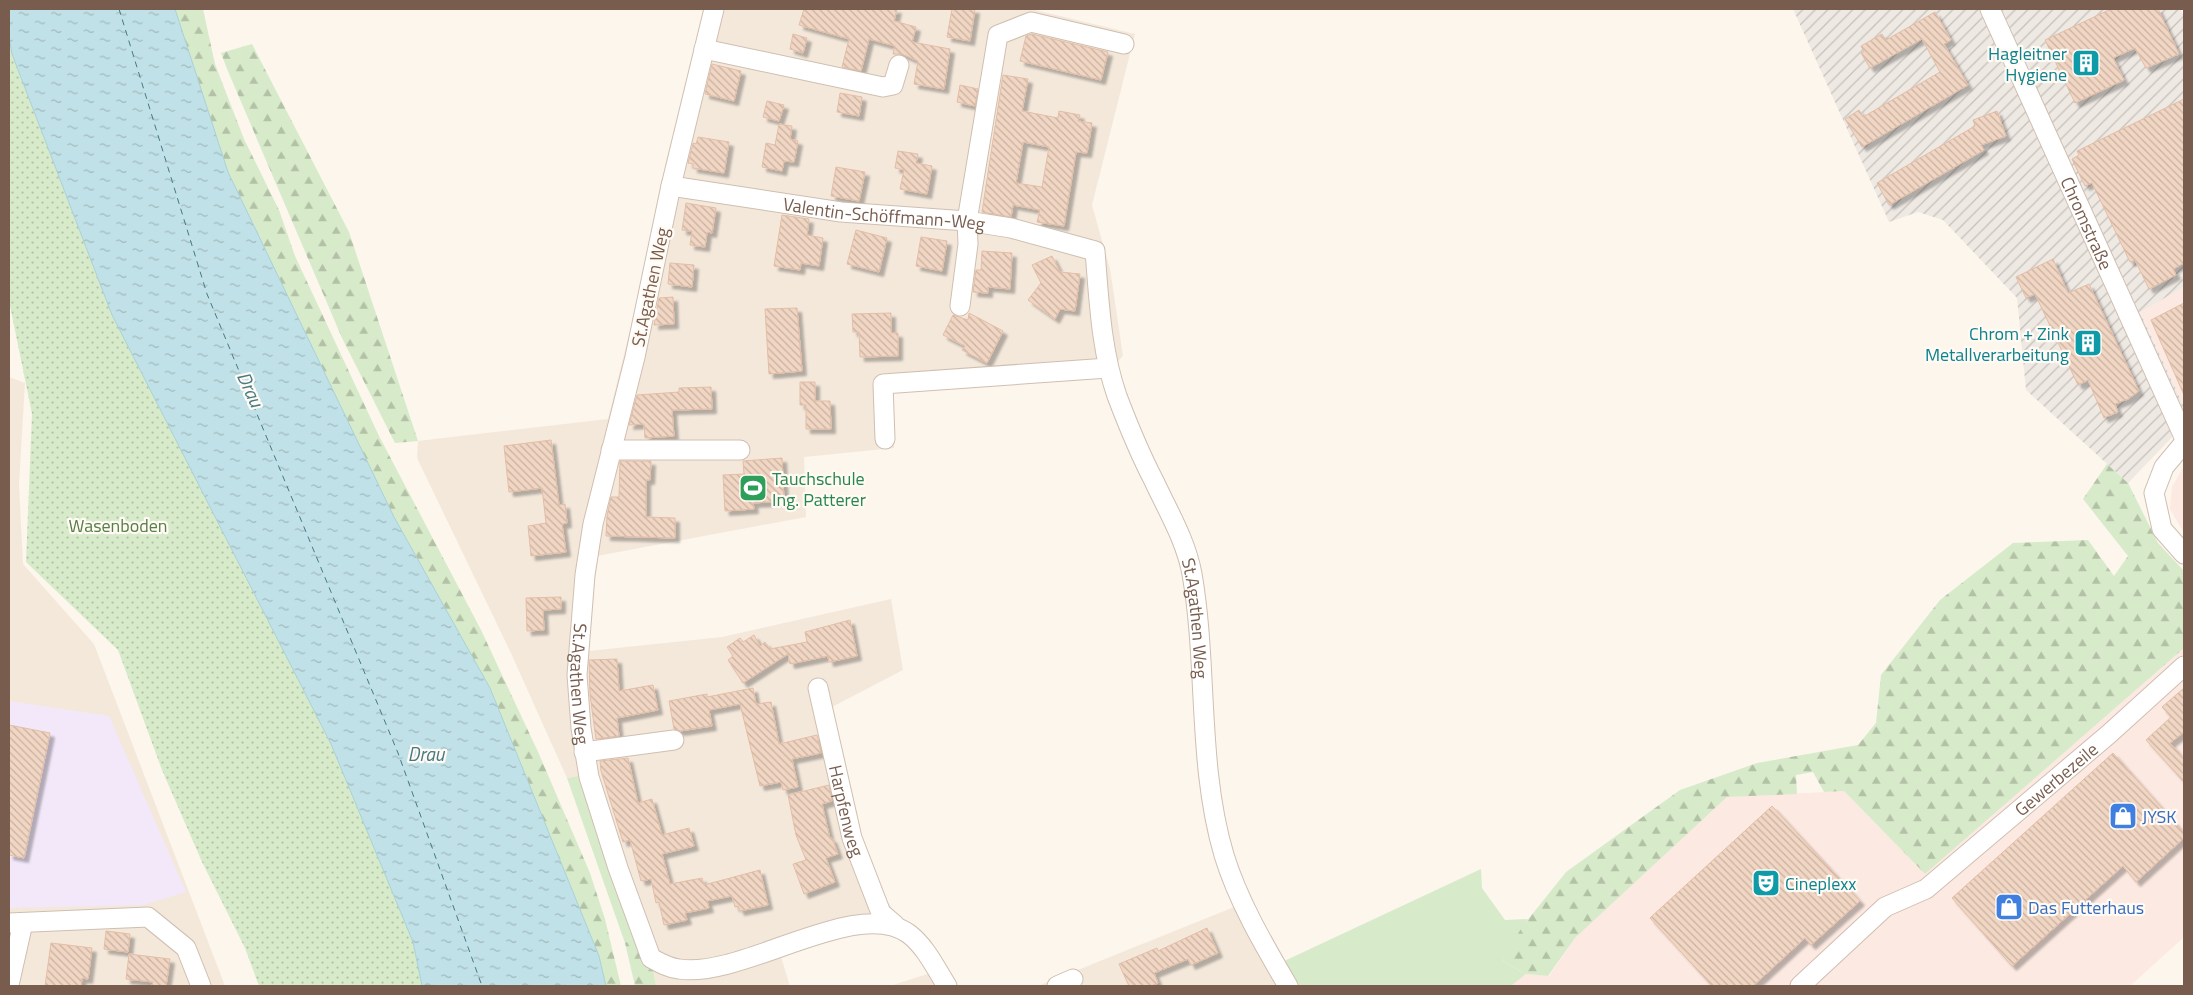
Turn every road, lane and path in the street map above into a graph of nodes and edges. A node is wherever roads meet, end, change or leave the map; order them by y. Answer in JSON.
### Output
{"nodes":[{"id":1,"x":714,"y":9,"type":"edge"},
{"id":2,"x":1990,"y":9,"type":"edge"},
{"id":3,"x":1124,"y":44,"type":"dead end"},
{"id":4,"x":704,"y":49,"type":"junction"},
{"id":5,"x":899,"y":65,"type":"dead end"},
{"id":6,"x":671,"y":186,"type":"junction"},
{"id":7,"x":967,"y":221,"type":"junction"},
{"id":8,"x":1095,"y":251,"type":"joint"},
{"id":9,"x":960,"y":306,"type":"dead end"},
{"id":10,"x":1108,"y":368,"type":"junction"},
{"id":11,"x":2184,"y":437,"type":"edge"},
{"id":12,"x":885,"y":439,"type":"dead end"},
{"id":13,"x":2184,"y":443,"type":"edge"},
{"id":14,"x":611,"y":450,"type":"junction"},
{"id":15,"x":740,"y":450,"type":"dead end"},
{"id":16,"x":2184,"y":554,"type":"edge"},
{"id":17,"x":2184,"y":666,"type":"edge"},
{"id":18,"x":818,"y":688,"type":"dead end"},
{"id":19,"x":674,"y":740,"type":"dead end"},
{"id":20,"x":584,"y":752,"type":"junction"},
{"id":21,"x":16,"y":923,"type":"edge"},
{"id":22,"x":894,"y":925,"type":"junction"},
{"id":23,"x":9,"y":985,"type":"edge"},
{"id":24,"x":201,"y":986,"type":"edge"},
{"id":25,"x":946,"y":986,"type":"edge"},
{"id":26,"x":1288,"y":986,"type":"edge"},
{"id":27,"x":1800,"y":986,"type":"edge"}],
"edges":[{"from":1,"to":4,"type":"street","name":"St.Agathen Weg"},
{"from":2,"to":11,"type":"street","name":"Chromstraße"},
{"from":3,"to":7,"type":"street"},
{"from":4,"to":5,"type":"street"},
{"from":4,"to":6,"type":"street","name":"St.Agathen Weg"},
{"from":6,"to":7,"type":"street","name":"Valentin-Schöffmann-Weg"},
{"from":6,"to":14,"type":"street","name":"St.Agathen Weg"},
{"from":7,"to":8,"type":"street","name":"Valentin-Schöffmann-Weg"},
{"from":7,"to":9,"type":"street"},
{"from":8,"to":10,"type":"street","name":"St.Agathen Weg"},
{"from":10,"to":12,"type":"street"},
{"from":10,"to":26,"type":"street","name":"St.Agathen Weg"},
{"from":13,"to":16,"type":"street"},
{"from":14,"to":15,"type":"street"},
{"from":14,"to":20,"type":"street","name":"St.Agathen Weg"},
{"from":17,"to":27,"type":"street","name":"Gewerbezeile"},
{"from":18,"to":22,"type":"street","name":"Harpfenweg"},
{"from":19,"to":20,"type":"street"},
{"from":20,"to":22,"type":"street","name":"St.Agathen Weg"},
{"from":21,"to":23,"type":"street"},
{"from":21,"to":24,"type":"street"},
{"from":22,"to":25,"type":"street","name":"St.Agathen Weg"}]}
